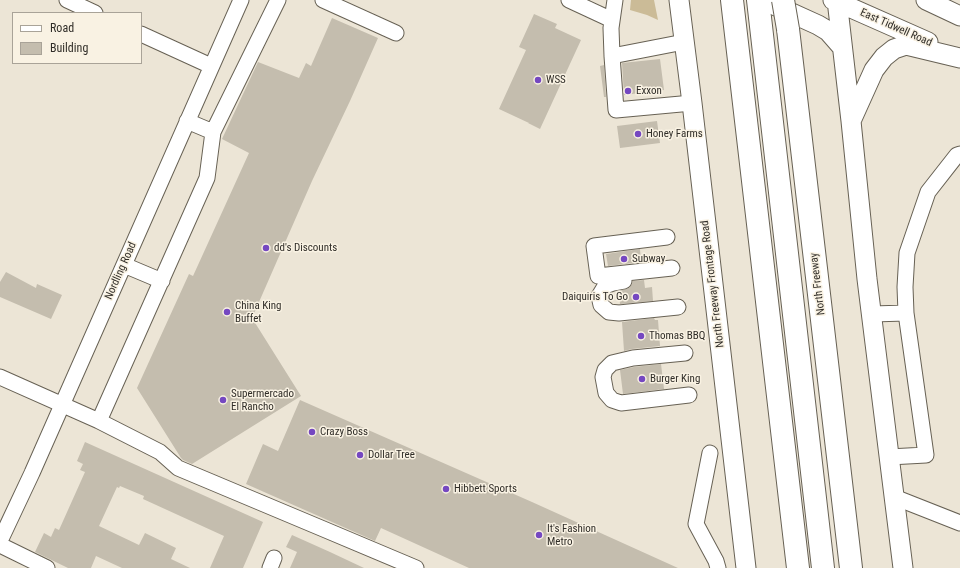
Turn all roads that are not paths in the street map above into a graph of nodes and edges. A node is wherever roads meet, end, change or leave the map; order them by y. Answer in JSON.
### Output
{"nodes":[{"id":1,"x":67,"y":0,"type":"edge"},
{"id":2,"x":241,"y":0,"type":"edge"},
{"id":3,"x":278,"y":0,"type":"edge"},
{"id":4,"x":323,"y":0,"type":"edge"},
{"id":5,"x":569,"y":0,"type":"edge"},
{"id":6,"x":615,"y":0,"type":"edge"},
{"id":7,"x":783,"y":0,"type":"edge"},
{"id":8,"x":926,"y":0,"type":"edge"},
{"id":9,"x":835,"y":1,"type":"edge"},
{"id":10,"x":732,"y":3,"type":"edge"},
{"id":11,"x":681,"y":5,"type":"edge"},
{"id":12,"x":760,"y":5,"type":"edge"},
{"id":13,"x":93,"y":12,"type":"edge"},
{"id":14,"x":960,"y":16,"type":"edge"},
{"id":15,"x":612,"y":20,"type":"junction"},
{"id":16,"x":396,"y":33,"type":"dead end"},
{"id":17,"x":142,"y":34,"type":"edge"},
{"id":18,"x":684,"y":42,"type":"junction"},
{"id":19,"x":842,"y":47,"type":"junction"},
{"id":20,"x":612,"y":56,"type":"junction"},
{"id":21,"x":960,"y":57,"type":"edge"},
{"id":22,"x":211,"y":66,"type":"junction"},
{"id":23,"x":692,"y":103,"type":"junction"},
{"id":24,"x":187,"y":121,"type":"junction"},
{"id":25,"x":851,"y":121,"type":"junction"},
{"id":26,"x":213,"y":132,"type":"junction"},
{"id":27,"x":960,"y":154,"type":"edge"},
{"id":28,"x":667,"y":237,"type":"dead end"},
{"id":29,"x":124,"y":265,"type":"junction"},
{"id":30,"x":162,"y":281,"type":"junction"},
{"id":31,"x":678,"y":307,"type":"dead end"},
{"id":32,"x":906,"y":313,"type":"junction"},
{"id":33,"x":872,"y":314,"type":"junction"},
{"id":34,"x":685,"y":353,"type":"dead end"},
{"id":35,"x":0,"y":377,"type":"edge"},
{"id":36,"x":690,"y":395,"type":"dead end"},
{"id":37,"x":62,"y":405,"type":"junction"},
{"id":38,"x":99,"y":421,"type":"junction"},
{"id":39,"x":837,"y":452,"type":"junction"},
{"id":40,"x":710,"y":453,"type":"dead end"},
{"id":41,"x":889,"y":457,"type":"junction"},
{"id":42,"x":894,"y":497,"type":"junction"},
{"id":43,"x":792,"y":516,"type":"junction"},
{"id":44,"x":960,"y":523,"type":"edge"},
{"id":45,"x":0,"y":541,"type":"edge"},
{"id":46,"x":0,"y":545,"type":"edge"},
{"id":47,"x":47,"y":568,"type":"edge"},
{"id":48,"x":416,"y":568,"type":"edge"},
{"id":49,"x":718,"y":568,"type":"edge"},
{"id":50,"x":746,"y":568,"type":"edge"},
{"id":51,"x":783,"y":568,"type":"edge"},
{"id":52,"x":798,"y":568,"type":"edge"},
{"id":53,"x":823,"y":568,"type":"edge"},
{"id":54,"x":851,"y":568,"type":"edge"},
{"id":55,"x":860,"y":568,"type":"edge"},
{"id":56,"x":903,"y":568,"type":"edge"}],
"edges":[{"from":1,"to":13,"type":"street"},
{"from":2,"to":22,"type":"street","name":"Nordling Road"},
{"from":3,"to":26,"type":"street"},
{"from":4,"to":16,"type":"street"},
{"from":5,"to":15,"type":"street"},
{"from":6,"to":15,"type":"street"},
{"from":7,"to":39,"type":"highway","name":"North Freeway","bridge":true},
{"from":8,"to":14,"type":"main road"},
{"from":9,"to":19,"type":"main road"},
{"from":9,"to":21,"type":"main road","name":"East Tidwell Road"},
{"from":10,"to":43,"type":"highway"},
{"from":11,"to":18,"type":"main road","name":"North Freeway Frontage Road"},
{"from":12,"to":19,"type":"main road"},
{"from":12,"to":53,"type":"highway"},
{"from":15,"to":20,"type":"street"},
{"from":17,"to":22,"type":"street"},
{"from":18,"to":20,"type":"street"},
{"from":18,"to":23,"type":"main road","name":"North Freeway Frontage Road"},
{"from":19,"to":25,"type":"main road"},
{"from":20,"to":23,"type":"street"},
{"from":21,"to":25,"type":"main road"},
{"from":22,"to":24,"type":"street","name":"Nordling Road"},
{"from":23,"to":50,"type":"main road","name":"North Freeway Frontage Road"},
{"from":24,"to":26,"type":"street"},
{"from":24,"to":29,"type":"street","name":"Nordling Road"},
{"from":25,"to":33,"type":"main road"},
{"from":26,"to":30,"type":"street"},
{"from":27,"to":32,"type":"street"},
{"from":28,"to":31,"type":"street"},
{"from":29,"to":30,"type":"street"},
{"from":29,"to":37,"type":"street","name":"Nordling Road"},
{"from":30,"to":38,"type":"street"},
{"from":32,"to":33,"type":"street"},
{"from":32,"to":41,"type":"street"},
{"from":33,"to":41,"type":"main road"},
{"from":34,"to":36,"type":"street"},
{"from":35,"to":37,"type":"street"},
{"from":37,"to":38,"type":"street"},
{"from":37,"to":45,"type":"street","name":"Nordling Road"},
{"from":38,"to":48,"type":"street"},
{"from":39,"to":54,"type":"highway","name":"North Freeway"},
{"from":39,"to":55,"type":"highway"},
{"from":40,"to":49,"type":"street"},
{"from":41,"to":42,"type":"main road"},
{"from":42,"to":44,"type":"street"},
{"from":42,"to":56,"type":"main road"},
{"from":43,"to":51,"type":"highway"},
{"from":43,"to":52,"type":"highway"},
{"from":46,"to":47,"type":"street"}]}
